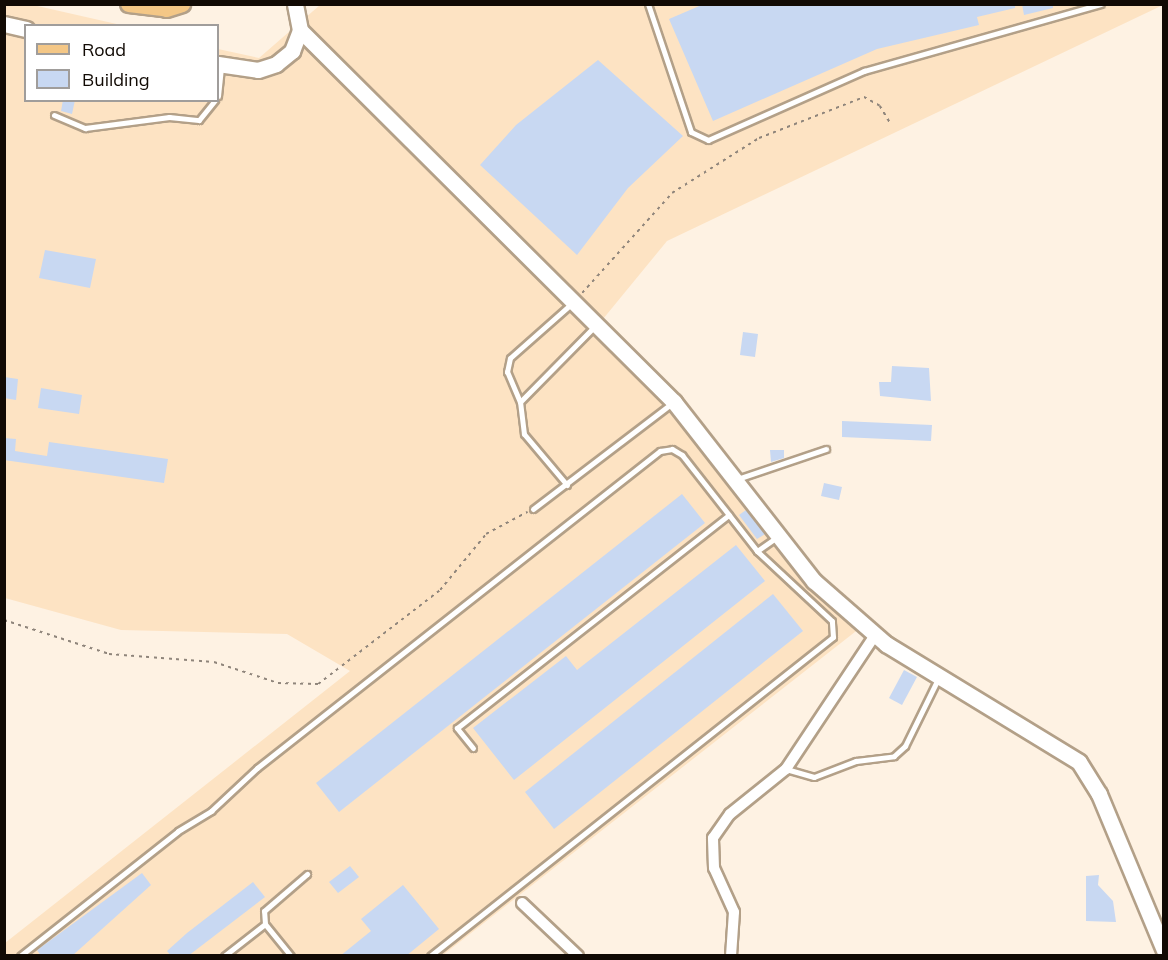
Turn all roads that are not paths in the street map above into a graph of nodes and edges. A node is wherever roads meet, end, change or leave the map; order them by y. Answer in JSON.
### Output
{"nodes":[{"id":1,"x":129,"y":4,"type":"edge"},
{"id":2,"x":182,"y":4,"type":"edge"},
{"id":3,"x":295,"y":4,"type":"edge"},
{"id":4,"x":648,"y":4,"type":"edge"},
{"id":5,"x":1101,"y":4,"type":"edge"},
{"id":6,"x":4,"y":24,"type":"edge"},
{"id":7,"x":24,"y":29,"type":"edge"},
{"id":8,"x":300,"y":30,"type":"junction"},
{"id":9,"x":219,"y":64,"type":"edge"},
{"id":10,"x":213,"y":102,"type":"edge"},
{"id":11,"x":54,"y":115,"type":"dead end"},
{"id":12,"x":571,"y":304,"type":"junction"},
{"id":13,"x":595,"y":326,"type":"junction"},
{"id":14,"x":520,"y":402,"type":"junction"},
{"id":15,"x":674,"y":402,"type":"junction"},
{"id":16,"x":826,"y":449,"type":"dead end"},
{"id":17,"x":737,"y":478,"type":"junction"},
{"id":18,"x":567,"y":484,"type":"junction"},
{"id":19,"x":533,"y":509,"type":"road end"},
{"id":20,"x":729,"y":515,"type":"junction"},
{"id":21,"x":778,"y":536,"type":"junction"},
{"id":22,"x":757,"y":551,"type":"junction"},
{"id":23,"x":875,"y":635,"type":"junction"},
{"id":24,"x":939,"y":676,"type":"junction"},
{"id":25,"x":473,"y":748,"type":"dead end"},
{"id":26,"x":786,"y":769,"type":"junction"},
{"id":27,"x":307,"y":874,"type":"dead end"},
{"id":28,"x":522,"y":903,"type":"dead end"},
{"id":29,"x":265,"y":924,"type":"junction"},
{"id":30,"x":1164,"y":950,"type":"edge"},
{"id":31,"x":20,"y":956,"type":"edge"},
{"id":32,"x":224,"y":956,"type":"edge"},
{"id":33,"x":291,"y":956,"type":"edge"},
{"id":34,"x":430,"y":956,"type":"edge"},
{"id":35,"x":578,"y":956,"type":"edge"},
{"id":36,"x":731,"y":956,"type":"edge"}],
"edges":[{"from":1,"to":2,"type":"main road"},
{"from":3,"to":8,"type":"street"},
{"from":4,"to":5,"type":"lane"},
{"from":6,"to":7,"type":"street"},
{"from":8,"to":9,"type":"street"},
{"from":8,"to":12,"type":"street"},
{"from":10,"to":11,"type":"lane"},
{"from":12,"to":13,"type":"street"},
{"from":12,"to":14,"type":"lane"},
{"from":13,"to":14,"type":"lane"},
{"from":13,"to":15,"type":"street"},
{"from":14,"to":18,"type":"lane"},
{"from":15,"to":17,"type":"street"},
{"from":15,"to":18,"type":"lane"},
{"from":16,"to":17,"type":"lane"},
{"from":17,"to":21,"type":"street"},
{"from":18,"to":19,"type":"lane"},
{"from":20,"to":22,"type":"lane"},
{"from":20,"to":25,"type":"lane"},
{"from":20,"to":31,"type":"lane"},
{"from":21,"to":22,"type":"lane"},
{"from":21,"to":23,"type":"street"},
{"from":22,"to":34,"type":"lane"},
{"from":23,"to":24,"type":"street"},
{"from":23,"to":26,"type":"street"},
{"from":24,"to":26,"type":"lane"},
{"from":24,"to":30,"type":"street"},
{"from":26,"to":36,"type":"street"},
{"from":27,"to":29,"type":"lane"},
{"from":28,"to":35,"type":"street"},
{"from":29,"to":32,"type":"lane"},
{"from":29,"to":33,"type":"lane"}]}
